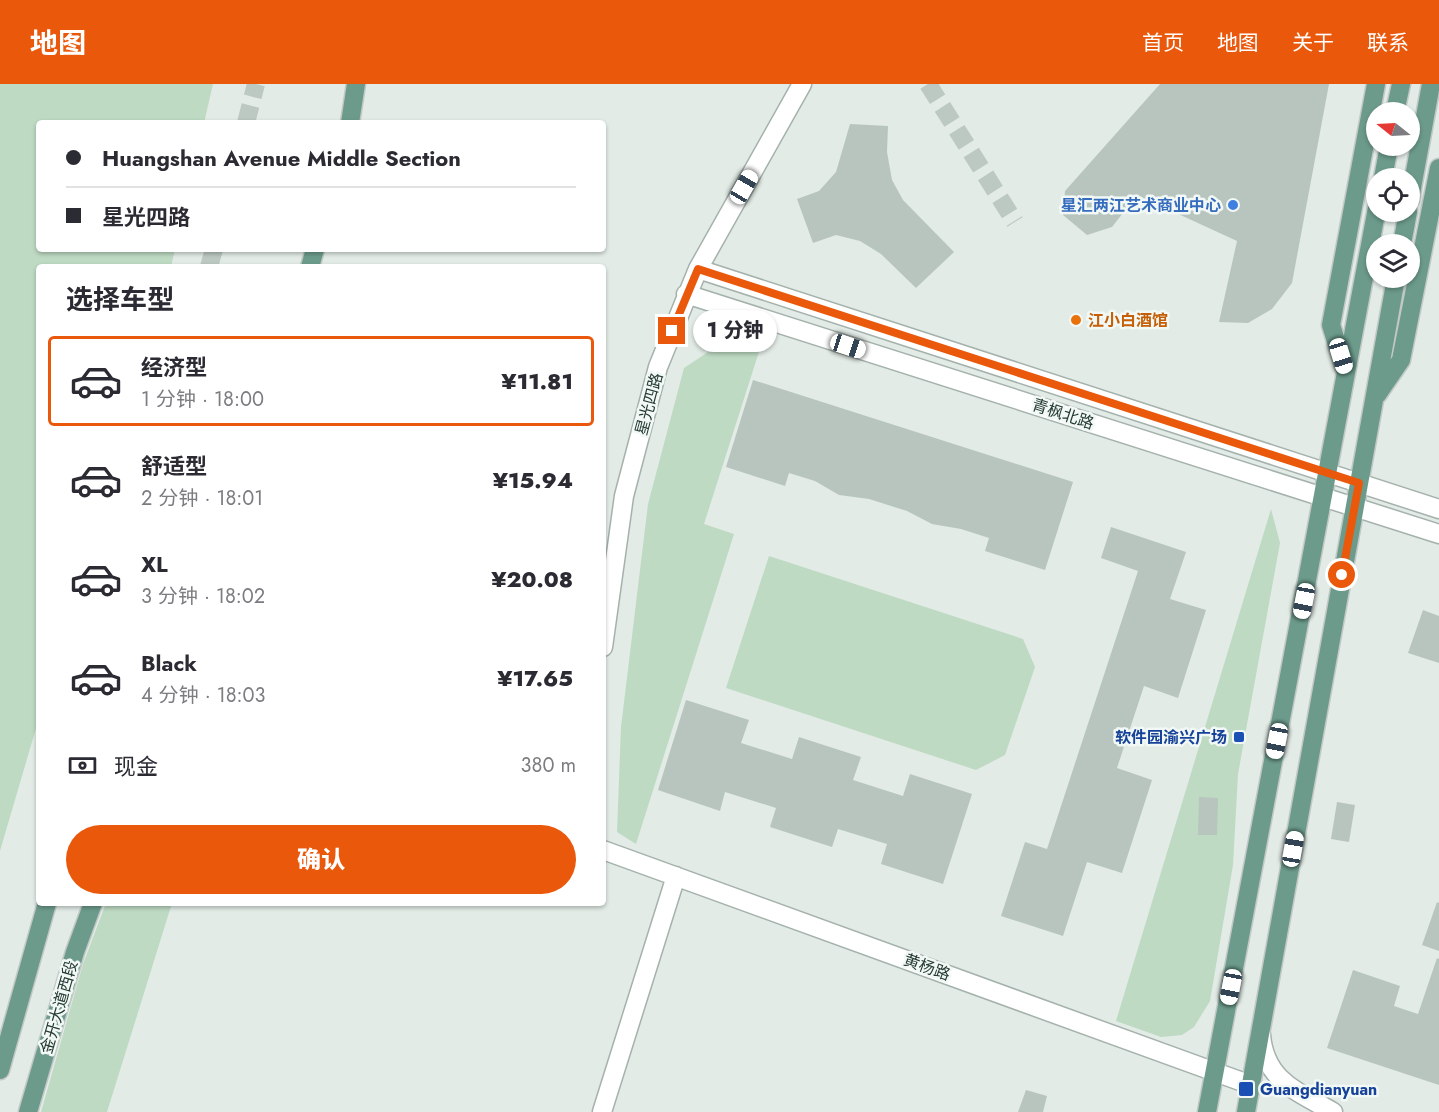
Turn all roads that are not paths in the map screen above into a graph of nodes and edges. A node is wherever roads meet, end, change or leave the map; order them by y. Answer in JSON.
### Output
{"nodes":[{"id":1,"x":356,"y":84,"type":"edge"},
{"id":2,"x":802,"y":84,"type":"edge"},
{"id":3,"x":1376,"y":84,"type":"edge"},
{"id":4,"x":1401,"y":84,"type":"edge"},
{"id":5,"x":1431,"y":84,"type":"edge"},
{"id":6,"x":1397,"y":102,"type":"edge"},
{"id":7,"x":350,"y":120,"type":"edge"},
{"id":8,"x":1416,"y":168,"type":"edge"},
{"id":9,"x":1439,"y":168,"type":"edge"},
{"id":10,"x":1374,"y":222,"type":"edge"},
{"id":11,"x":698,"y":269,"type":"junction"},
{"id":12,"x":1394,"y":288,"type":"edge"},
{"id":13,"x":686,"y":294,"type":"junction"},
{"id":14,"x":1346,"y":372,"type":"junction"},
{"id":15,"x":1373,"y":401,"type":"junction"},
{"id":16,"x":1328,"y":474,"type":"junction"},
{"id":17,"x":1359,"y":483,"type":"junction"},
{"id":18,"x":1324,"y":498,"type":"junction"},
{"id":19,"x":1354,"y":507,"type":"junction"},
{"id":20,"x":1439,"y":509,"type":"edge"},
{"id":21,"x":1439,"y":534,"type":"edge"},
{"id":22,"x":606,"y":625,"type":"edge"},
{"id":23,"x":606,"y":851,"type":"edge"},
{"id":24,"x":676,"y":876,"type":"junction"},
{"id":25,"x":46,"y":906,"type":"edge"},
{"id":26,"x":92,"y":906,"type":"edge"},
{"id":27,"x":1260,"y":1031,"type":"junction"},
{"id":28,"x":0,"y":1070,"type":"edge"},
{"id":29,"x":1214,"y":1073,"type":"junction"},
{"id":30,"x":1251,"y":1085,"type":"junction"},
{"id":31,"x":28,"y":1112,"type":"edge"},
{"id":32,"x":602,"y":1112,"type":"edge"},
{"id":33,"x":1208,"y":1112,"type":"edge"},
{"id":34,"x":1246,"y":1112,"type":"edge"},
{"id":35,"x":1333,"y":1112,"type":"edge"}],
"edges":[{"from":1,"to":7,"type":"main road"},
{"from":2,"to":11,"type":"street","name":"星光四路"},
{"from":3,"to":14,"type":"main road"},
{"from":4,"to":6,"type":"main road"},
{"from":5,"to":8,"type":"main road"},
{"from":9,"to":15,"type":"main road"},
{"from":10,"to":14,"type":"main road"},
{"from":11,"to":13,"type":"street","name":"星光四路"},
{"from":11,"to":16,"type":"street","name":"青枫北路"},
{"from":12,"to":15,"type":"main road"},
{"from":13,"to":18,"type":"street","name":"青枫北路"},
{"from":13,"to":22,"type":"street","name":"星光四路"},
{"from":14,"to":16,"type":"main road"},
{"from":15,"to":17,"type":"main road"},
{"from":16,"to":17,"type":"street","name":"青枫北路"},
{"from":16,"to":18,"type":"main road"},
{"from":17,"to":19,"type":"main road"},
{"from":17,"to":20,"type":"street","name":"青枫北路"},
{"from":18,"to":19,"type":"street","name":"青枫北路"},
{"from":18,"to":29,"type":"main road"},
{"from":19,"to":21,"type":"street","name":"青枫北路"},
{"from":19,"to":27,"type":"main road"},
{"from":23,"to":24,"type":"street","name":"黄杨路"},
{"from":24,"to":29,"type":"street","name":"黄杨路"},
{"from":24,"to":32,"type":"street"},
{"from":25,"to":28,"type":"main road"},
{"from":26,"to":31,"type":"main road","name":"金开大道西段"},
{"from":27,"to":30,"type":"main road"},
{"from":27,"to":35,"type":"street"},
{"from":29,"to":30,"type":"street","name":"黄杨路"},
{"from":29,"to":33,"type":"main road"},
{"from":30,"to":34,"type":"main road"}]}
